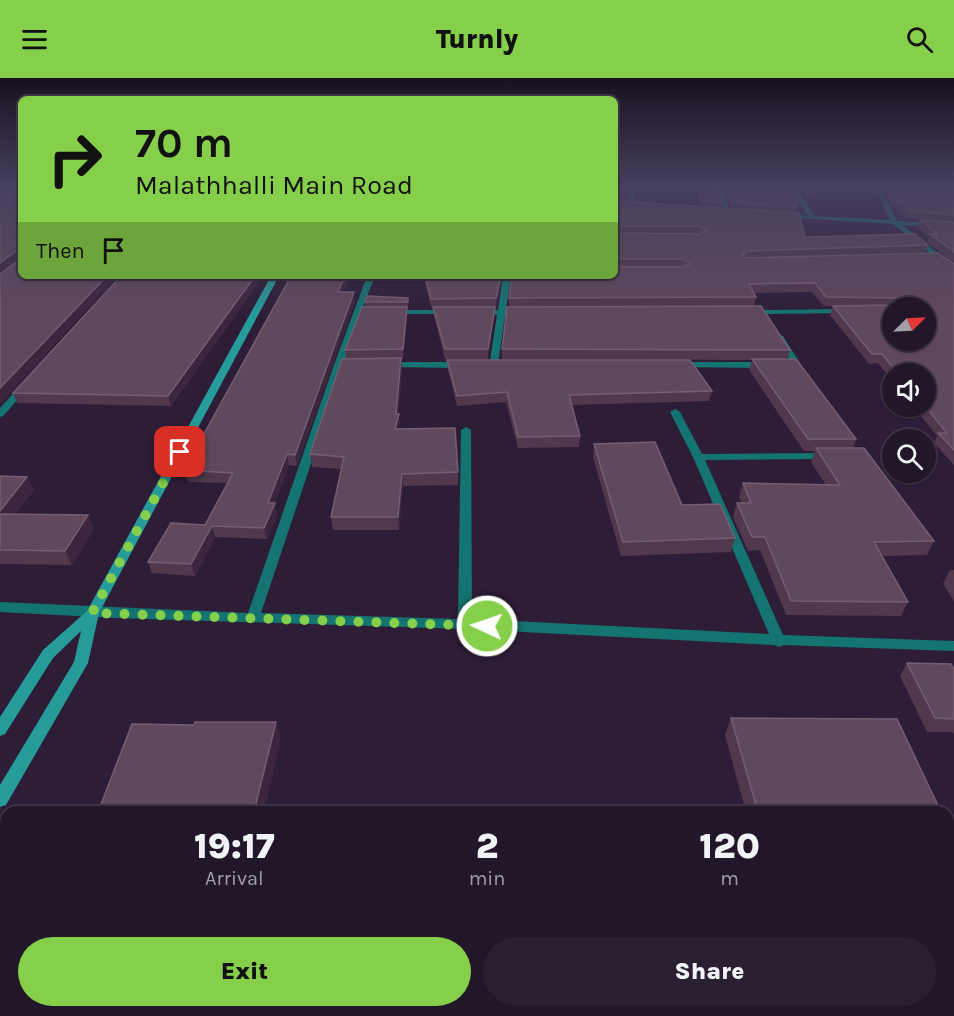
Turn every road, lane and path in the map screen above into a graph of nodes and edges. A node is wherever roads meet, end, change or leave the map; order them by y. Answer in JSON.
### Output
{"nodes":[{"id":1,"x":903,"y":230,"type":"edge"},
{"id":2,"x":924,"y":257,"type":"edge"},
{"id":3,"x":936,"y":257,"type":"junction"},
{"id":4,"x":954,"y":270,"type":"edge"},
{"id":5,"x":273,"y":279,"type":"edge"},
{"id":6,"x":370,"y":279,"type":"edge"},
{"id":7,"x":506,"y":279,"type":"edge"},
{"id":8,"x":857,"y":311,"type":"edge"},
{"id":9,"x":359,"y":312,"type":"junction"},
{"id":10,"x":453,"y":312,"type":"edge"},
{"id":11,"x":465,"y":312,"type":"edge"},
{"id":12,"x":739,"y":312,"type":"edge"},
{"id":13,"x":763,"y":312,"type":"junction"},
{"id":14,"x":500,"y":313,"type":"junction"},
{"id":15,"x":536,"y":313,"type":"edge"},
{"id":16,"x":768,"y":321,"type":"edge"},
{"id":17,"x":774,"y":330,"type":"edge"},
{"id":18,"x":494,"y":364,"type":"junction"},
{"id":19,"x":506,"y":364,"type":"edge"},
{"id":20,"x":338,"y":365,"type":"junction"},
{"id":21,"x":350,"y":365,"type":"edge"},
{"id":22,"x":374,"y":365,"type":"edge"},
{"id":23,"x":669,"y":365,"type":"edge"},
{"id":24,"x":31,"y":380,"type":"edge"},
{"id":25,"x":675,"y":412,"type":"dead end"},
{"id":26,"x":0,"y":414,"type":"edge"},
{"id":27,"x":466,"y":430,"type":"dead end"},
{"id":28,"x":839,"y":456,"type":"edge"},
{"id":29,"x":698,"y":457,"type":"junction"},
{"id":30,"x":0,"y":607,"type":"edge"},
{"id":31,"x":92,"y":613,"type":"junction"},
{"id":32,"x":253,"y":617,"type":"junction"},
{"id":33,"x":465,"y":624,"type":"junction"},
{"id":34,"x":779,"y":642,"type":"junction"},
{"id":35,"x":954,"y":646,"type":"edge"},
{"id":36,"x":0,"y":730,"type":"edge"},
{"id":37,"x":0,"y":800,"type":"edge"}],
"edges":[{"from":1,"to":3,"type":"street"},
{"from":2,"to":3,"type":"street"},
{"from":3,"to":4,"type":"street"},
{"from":5,"to":31,"type":"main road"},
{"from":6,"to":9,"type":"street"},
{"from":7,"to":14,"type":"street"},
{"from":8,"to":13,"type":"street"},
{"from":9,"to":10,"type":"street"},
{"from":9,"to":20,"type":"street"},
{"from":11,"to":14,"type":"street"},
{"from":12,"to":13,"type":"street"},
{"from":13,"to":16,"type":"street"},
{"from":14,"to":15,"type":"street"},
{"from":14,"to":18,"type":"street"},
{"from":17,"to":23,"type":"street"},
{"from":18,"to":19,"type":"street"},
{"from":18,"to":22,"type":"street"},
{"from":20,"to":21,"type":"street"},
{"from":20,"to":32,"type":"street"},
{"from":24,"to":26,"type":"street"},
{"from":25,"to":29,"type":"street"},
{"from":27,"to":33,"type":"street"},
{"from":28,"to":29,"type":"street"},
{"from":29,"to":34,"type":"street"},
{"from":30,"to":31,"type":"street"},
{"from":31,"to":32,"type":"street"},
{"from":31,"to":36,"type":"main road"},
{"from":31,"to":37,"type":"main road"},
{"from":32,"to":33,"type":"street"},
{"from":33,"to":34,"type":"street"},
{"from":34,"to":35,"type":"street"}]}
